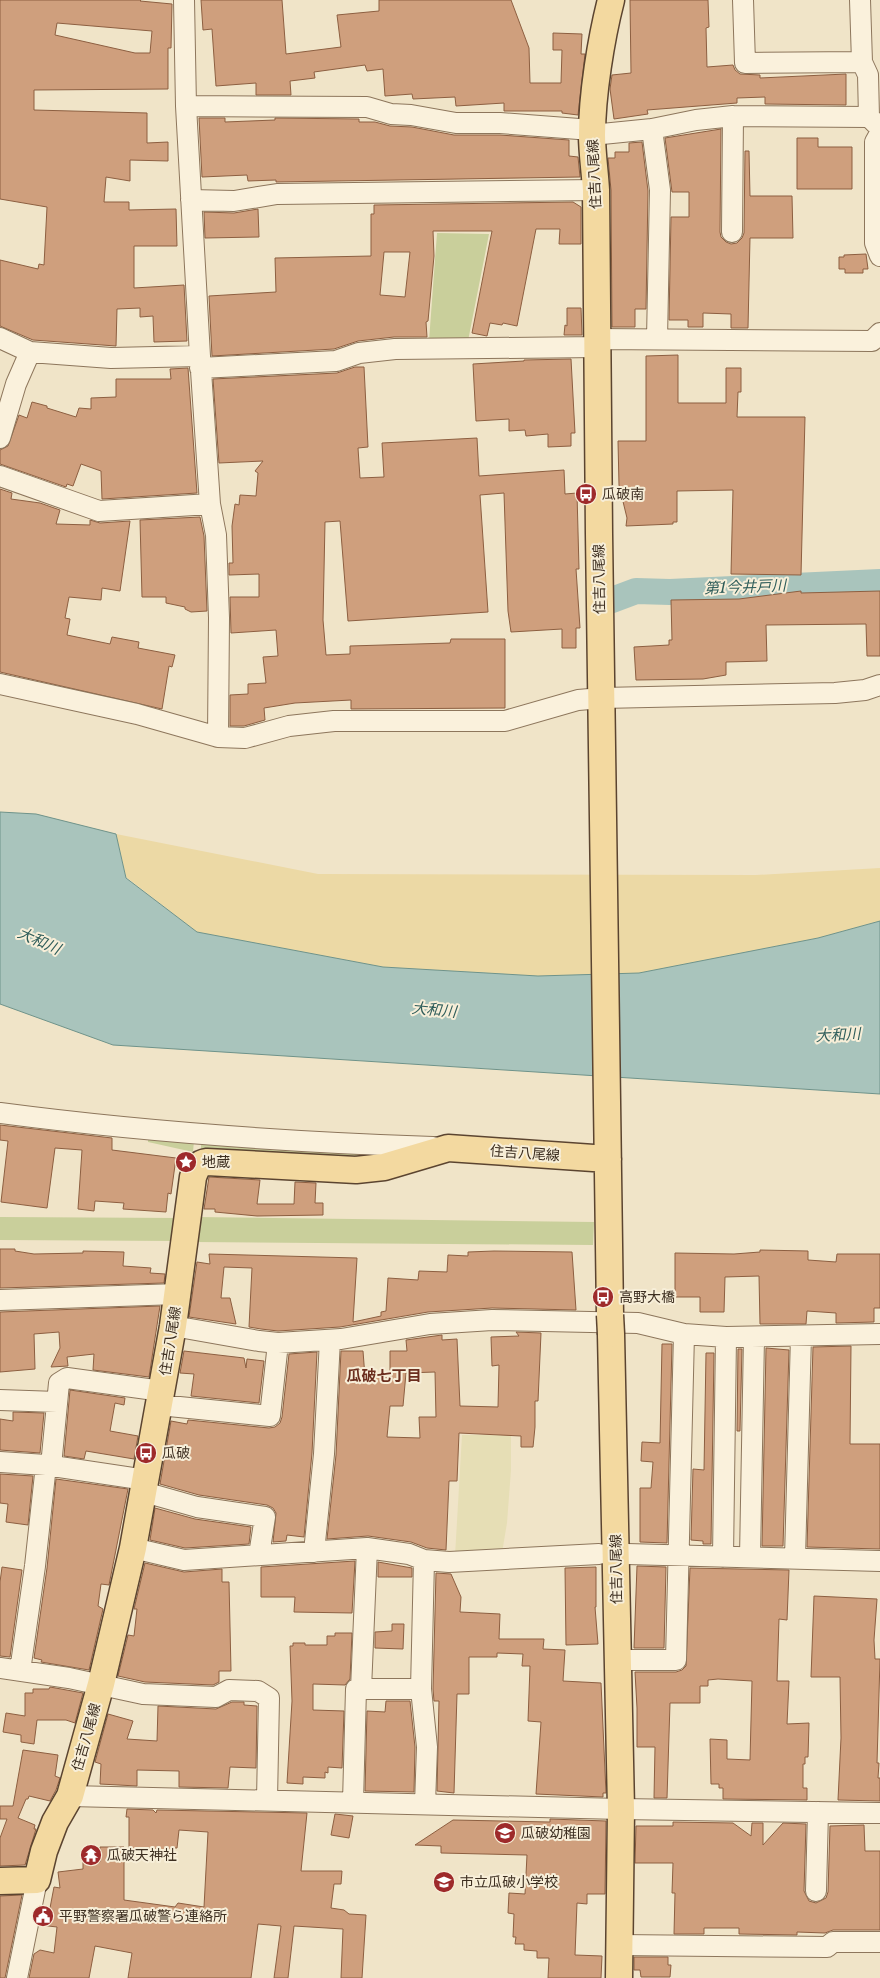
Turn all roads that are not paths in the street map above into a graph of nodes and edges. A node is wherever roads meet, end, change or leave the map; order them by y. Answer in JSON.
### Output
{"nodes":[{"id":1,"x":184,"y":0,"type":"edge"},
{"id":2,"x":611,"y":0,"type":"edge"},
{"id":3,"x":743,"y":0,"type":"edge"},
{"id":4,"x":860,"y":0,"type":"edge"},
{"id":5,"x":862,"y":62,"type":"junction"},
{"id":6,"x":186,"y":106,"type":"junction"},
{"id":7,"x":733,"y":116,"type":"junction"},
{"id":8,"x":876,"y":126,"type":"edge"},
{"id":9,"x":652,"y":129,"type":"junction"},
{"id":10,"x":592,"y":133,"type":"junction"},
{"id":11,"x":596,"y":190,"type":"junction"},
{"id":12,"x":191,"y":200,"type":"junction"},
{"id":13,"x":732,"y":232,"type":"dead end"},
{"id":14,"x":880,"y":256,"type":"edge"},
{"id":15,"x":880,"y":333,"type":"edge"},
{"id":16,"x":0,"y":338,"type":"edge"},
{"id":17,"x":657,"y":339,"type":"junction"},
{"id":18,"x":598,"y":343,"type":"junction"},
{"id":19,"x":30,"y":352,"type":"junction"},
{"id":20,"x":200,"y":362,"type":"junction"},
{"id":21,"x":0,"y":438,"type":"edge"},
{"id":22,"x":0,"y":476,"type":"edge"},
{"id":23,"x":210,"y":504,"type":"junction"},
{"id":24,"x":0,"y":684,"type":"edge"},
{"id":25,"x":880,"y":685,"type":"edge"},
{"id":26,"x":602,"y":704,"type":"junction"},
{"id":27,"x":218,"y":737,"type":"junction"},
{"id":28,"x":0,"y":1113,"type":"edge"},
{"id":29,"x":448,"y":1148,"type":"junction"},
{"id":30,"x":608,"y":1155,"type":"junction"},
{"id":31,"x":178,"y":1294,"type":"junction"},
{"id":32,"x":0,"y":1300,"type":"edge"},
{"id":33,"x":174,"y":1326,"type":"junction"},
{"id":34,"x":684,"y":1334,"type":"junction"},
{"id":35,"x":880,"y":1334,"type":"edge"},
{"id":36,"x":801,"y":1336,"type":"junction"},
{"id":37,"x":726,"y":1337,"type":"junction"},
{"id":38,"x":754,"y":1337,"type":"junction"},
{"id":39,"x":330,"y":1340,"type":"junction"},
{"id":40,"x":278,"y":1343,"type":"junction"},
{"id":41,"x":161,"y":1398,"type":"junction"},
{"id":42,"x":0,"y":1400,"type":"edge"},
{"id":43,"x":57,"y":1402,"type":"junction"},
{"id":44,"x":0,"y":1462,"type":"edge"},
{"id":45,"x":48,"y":1466,"type":"junction"},
{"id":46,"x":145,"y":1486,"type":"junction"},
{"id":47,"x":132,"y":1548,"type":"junction"},
{"id":48,"x":367,"y":1548,"type":"junction"},
{"id":49,"x":314,"y":1552,"type":"junction"},
{"id":50,"x":599,"y":1554,"type":"dead end"},
{"id":51,"x":628,"y":1554,"type":"dead end"},
{"id":52,"x":258,"y":1555,"type":"junction"},
{"id":53,"x":679,"y":1556,"type":"junction"},
{"id":54,"x":723,"y":1557,"type":"junction"},
{"id":55,"x":750,"y":1557,"type":"junction"},
{"id":56,"x":795,"y":1558,"type":"junction"},
{"id":57,"x":424,"y":1560,"type":"junction"},
{"id":58,"x":880,"y":1561,"type":"edge"},
{"id":59,"x":618,"y":1660,"type":"junction"},
{"id":60,"x":0,"y":1668,"type":"edge"},
{"id":61,"x":20,"y":1671,"type":"junction"},
{"id":62,"x":101,"y":1684,"type":"junction"},
{"id":63,"x":361,"y":1689,"type":"junction"},
{"id":64,"x":421,"y":1690,"type":"junction"},
{"id":65,"x":70,"y":1796,"type":"junction"},
{"id":66,"x":267,"y":1800,"type":"junction"},
{"id":67,"x":353,"y":1802,"type":"junction"},
{"id":68,"x":425,"y":1804,"type":"junction"},
{"id":69,"x":620,"y":1809,"type":"junction"},
{"id":70,"x":818,"y":1812,"type":"junction"},
{"id":71,"x":880,"y":1813,"type":"edge"},
{"id":72,"x":37,"y":1880,"type":"junction"},
{"id":73,"x":0,"y":1881,"type":"edge"},
{"id":74,"x":816,"y":1891,"type":"dead end"},
{"id":75,"x":880,"y":1942,"type":"edge"},
{"id":76,"x":619,"y":1944,"type":"junction"},
{"id":77,"x":17,"y":1978,"type":"edge"},
{"id":78,"x":619,"y":1978,"type":"edge"}],
"edges":[{"from":1,"to":6,"type":"street"},
{"from":2,"to":10,"type":"main road","name":"住吉八尾線"},
{"from":3,"to":5,"type":"street"},
{"from":4,"to":5,"type":"street"},
{"from":5,"to":8,"type":"street"},
{"from":6,"to":10,"type":"street"},
{"from":6,"to":12,"type":"street"},
{"from":7,"to":8,"type":"street"},
{"from":7,"to":9,"type":"street"},
{"from":7,"to":13,"type":"street"},
{"from":8,"to":14,"type":"street"},
{"from":9,"to":10,"type":"street"},
{"from":9,"to":17,"type":"street"},
{"from":10,"to":11,"type":"main road","name":"住吉八尾線"},
{"from":11,"to":12,"type":"street"},
{"from":11,"to":18,"type":"main road","name":"住吉八尾線"},
{"from":12,"to":20,"type":"street"},
{"from":15,"to":17,"type":"street"},
{"from":16,"to":19,"type":"street"},
{"from":17,"to":18,"type":"street"},
{"from":18,"to":20,"type":"street"},
{"from":18,"to":26,"type":"main road","name":"住吉八尾線"},
{"from":19,"to":20,"type":"street"},
{"from":19,"to":21,"type":"street"},
{"from":20,"to":23,"type":"street"},
{"from":22,"to":23,"type":"street"},
{"from":23,"to":27,"type":"street"},
{"from":24,"to":27,"type":"street"},
{"from":25,"to":26,"type":"street"},
{"from":26,"to":27,"type":"street"},
{"from":26,"to":30,"type":"main road","name":"住吉八尾線"},
{"from":28,"to":29,"type":"street"},
{"from":29,"to":30,"type":"main road","name":"住吉八尾線"},
{"from":29,"to":31,"type":"main road","name":"住吉八尾線"},
{"from":30,"to":59,"type":"main road","name":"住吉八尾線"},
{"from":31,"to":32,"type":"street"},
{"from":31,"to":33,"type":"main road","name":"住吉八尾線"},
{"from":33,"to":40,"type":"street"},
{"from":33,"to":41,"type":"main road","name":"住吉八尾線"},
{"from":34,"to":37,"type":"street"},
{"from":34,"to":39,"type":"street"},
{"from":34,"to":53,"type":"street"},
{"from":35,"to":36,"type":"street"},
{"from":36,"to":38,"type":"street"},
{"from":36,"to":56,"type":"street"},
{"from":37,"to":38,"type":"street"},
{"from":37,"to":54,"type":"street"},
{"from":38,"to":55,"type":"street"},
{"from":39,"to":40,"type":"street"},
{"from":39,"to":49,"type":"street"},
{"from":40,"to":41,"type":"street"},
{"from":41,"to":43,"type":"street"},
{"from":41,"to":46,"type":"main road","name":"住吉八尾線"},
{"from":42,"to":43,"type":"street"},
{"from":43,"to":45,"type":"street"},
{"from":44,"to":45,"type":"street"},
{"from":45,"to":46,"type":"street"},
{"from":45,"to":61,"type":"street"},
{"from":46,"to":47,"type":"main road","name":"住吉八尾線"},
{"from":46,"to":52,"type":"street"},
{"from":47,"to":52,"type":"street"},
{"from":47,"to":62,"type":"main road","name":"住吉八尾線"},
{"from":48,"to":49,"type":"street"},
{"from":48,"to":57,"type":"street"},
{"from":48,"to":63,"type":"street"},
{"from":49,"to":52,"type":"street"},
{"from":50,"to":57,"type":"street"},
{"from":51,"to":53,"type":"street"},
{"from":53,"to":54,"type":"street"},
{"from":53,"to":59,"type":"street"},
{"from":54,"to":55,"type":"street"},
{"from":55,"to":56,"type":"street"},
{"from":56,"to":58,"type":"street"},
{"from":57,"to":64,"type":"street"},
{"from":59,"to":69,"type":"main road","name":"住吉八尾線"},
{"from":60,"to":61,"type":"street"},
{"from":61,"to":62,"type":"street"},
{"from":62,"to":65,"type":"main road","name":"住吉八尾線"},
{"from":62,"to":66,"type":"street"},
{"from":63,"to":64,"type":"street"},
{"from":63,"to":67,"type":"street"},
{"from":64,"to":68,"type":"street"},
{"from":65,"to":66,"type":"street"},
{"from":65,"to":72,"type":"main road","name":"住吉八尾線"},
{"from":66,"to":67,"type":"street"},
{"from":67,"to":68,"type":"street"},
{"from":68,"to":69,"type":"street"},
{"from":69,"to":70,"type":"street"},
{"from":69,"to":76,"type":"main road","name":"住吉八尾線"},
{"from":70,"to":71,"type":"street"},
{"from":70,"to":74,"type":"street"},
{"from":72,"to":73,"type":"main road"},
{"from":72,"to":77,"type":"street"},
{"from":75,"to":76,"type":"street"},
{"from":76,"to":78,"type":"main road","name":"住吉八尾線"}]}
